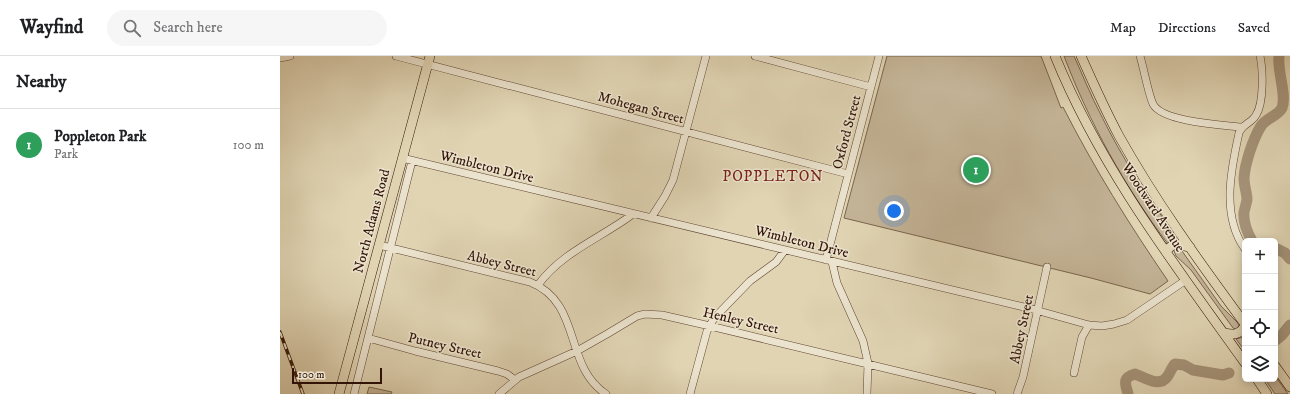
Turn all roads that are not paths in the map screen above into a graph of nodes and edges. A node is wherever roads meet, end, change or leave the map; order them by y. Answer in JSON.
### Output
{"nodes":[{"id":1,"x":290,"y":56,"type":"edge"},
{"id":2,"x":396,"y":56,"type":"edge"},
{"id":3,"x":706,"y":56,"type":"edge"},
{"id":4,"x":755,"y":56,"type":"edge"},
{"id":5,"x":879,"y":56,"type":"edge"},
{"id":6,"x":1056,"y":56,"type":"edge"},
{"id":7,"x":1082,"y":56,"type":"edge"},
{"id":8,"x":1140,"y":56,"type":"edge"},
{"id":9,"x":1260,"y":56,"type":"edge"},
{"id":10,"x":280,"y":58,"type":"edge"},
{"id":11,"x":428,"y":60,"type":"edge"},
{"id":12,"x":871,"y":87,"type":"junction"},
{"id":13,"x":1241,"y":127,"type":"junction"},
{"id":14,"x":686,"y":132,"type":"junction"},
{"id":15,"x":402,"y":158,"type":"junction"},
{"id":16,"x":412,"y":161,"type":"junction"},
{"id":17,"x":848,"y":174,"type":"junction"},
{"id":18,"x":633,"y":214,"type":"junction"},
{"id":19,"x":651,"y":218,"type":"junction"},
{"id":20,"x":1242,"y":244,"type":"edge"},
{"id":21,"x":379,"y":245,"type":"junction"},
{"id":22,"x":1190,"y":246,"type":"junction"},
{"id":23,"x":390,"y":248,"type":"junction"},
{"id":24,"x":785,"y":250,"type":"junction"},
{"id":25,"x":1166,"y":252,"type":"junction"},
{"id":26,"x":829,"y":261,"type":"junction"},
{"id":27,"x":1047,"y":267,"type":"dead end"},
{"id":28,"x":1186,"y":280,"type":"junction"},
{"id":29,"x":538,"y":285,"type":"junction"},
{"id":30,"x":1038,"y":311,"type":"junction"},
{"id":31,"x":1242,"y":321,"type":"edge"},
{"id":32,"x":1089,"y":325,"type":"junction"},
{"id":33,"x":710,"y":326,"type":"junction"},
{"id":34,"x":1242,"y":330,"type":"edge"},
{"id":35,"x":1224,"y":333,"type":"junction"},
{"id":36,"x":368,"y":338,"type":"junction"},
{"id":37,"x":577,"y":351,"type":"junction"},
{"id":38,"x":1242,"y":359,"type":"edge"},
{"id":39,"x":868,"y":363,"type":"junction"},
{"id":40,"x":1278,"y":370,"type":"edge"},
{"id":41,"x":1074,"y":373,"type":"dead end"},
{"id":42,"x":515,"y":380,"type":"junction"},
{"id":43,"x":1259,"y":382,"type":"edge"},
{"id":44,"x":1290,"y":387,"type":"edge"},
{"id":45,"x":340,"y":392,"type":"edge"},
{"id":46,"x":354,"y":394,"type":"edge"},
{"id":47,"x":500,"y":394,"type":"edge"},
{"id":48,"x":606,"y":394,"type":"edge"},
{"id":49,"x":690,"y":394,"type":"edge"},
{"id":50,"x":867,"y":394,"type":"edge"},
{"id":51,"x":992,"y":394,"type":"edge"},
{"id":52,"x":1016,"y":394,"type":"edge"},
{"id":53,"x":1267,"y":394,"type":"edge"}],
"edges":[{"from":1,"to":10,"type":"street"},
{"from":2,"to":11,"type":"street","name":"Mohegan Street"},
{"from":3,"to":14,"type":"street"},
{"from":4,"to":12,"type":"street"},
{"from":5,"to":12,"type":"street","name":"Oxford Street"},
{"from":6,"to":25,"type":"main road","name":"Woodward Avenue"},
{"from":7,"to":22,"type":"main road","name":"Woodward Avenue"},
{"from":8,"to":13,"type":"street"},
{"from":9,"to":13,"type":"street"},
{"from":11,"to":14,"type":"street","name":"Mohegan Street"},
{"from":11,"to":15,"type":"main road","name":"North Adams Road"},
{"from":12,"to":17,"type":"street","name":"Oxford Street"},
{"from":13,"to":20,"type":"street"},
{"from":14,"to":17,"type":"street","name":"Mohegan Street"},
{"from":14,"to":19,"type":"street"},
{"from":15,"to":16,"type":"street","name":"Wimbleton Drive"},
{"from":15,"to":21,"type":"main road","name":"North Adams Road"},
{"from":16,"to":18,"type":"street","name":"Wimbleton Drive"},
{"from":16,"to":23,"type":"street"},
{"from":17,"to":26,"type":"street","name":"Oxford Street"},
{"from":18,"to":19,"type":"street","name":"Wimbleton Drive"},
{"from":18,"to":29,"type":"street"},
{"from":19,"to":24,"type":"street","name":"Wimbleton Drive"},
{"from":21,"to":23,"type":"street","name":"Abbey Street"},
{"from":21,"to":45,"type":"main road","name":"North Adams Road"},
{"from":22,"to":25,"type":"main road"},
{"from":22,"to":31,"type":"main road","name":"Woodward Avenue"},
{"from":23,"to":29,"type":"street","name":"Abbey Street"},
{"from":23,"to":36,"type":"street"},
{"from":24,"to":26,"type":"street","name":"Wimbleton Drive"},
{"from":24,"to":33,"type":"street"},
{"from":25,"to":28,"type":"main road","name":"Woodward Avenue"},
{"from":26,"to":30,"type":"street","name":"Wimbleton Drive"},
{"from":26,"to":39,"type":"street","name":"Oxford Street"},
{"from":27,"to":30,"type":"street","name":"Abbey Street"},
{"from":28,"to":32,"type":"street","name":"Wimbleton Drive"},
{"from":28,"to":35,"type":"main road","name":"Woodward Avenue"},
{"from":29,"to":37,"type":"street","name":"Abbey Street"},
{"from":30,"to":32,"type":"street","name":"Wimbleton Drive"},
{"from":30,"to":52,"type":"street","name":"Abbey Street"},
{"from":32,"to":41,"type":"street"},
{"from":33,"to":37,"type":"street","name":"Henley Street"},
{"from":33,"to":39,"type":"street","name":"Henley Street"},
{"from":33,"to":49,"type":"street"},
{"from":34,"to":35,"type":"main road"},
{"from":35,"to":38,"type":"main road","name":"Woodward Avenue"},
{"from":36,"to":42,"type":"street","name":"Putney Street"},
{"from":36,"to":46,"type":"street"},
{"from":37,"to":42,"type":"street","name":"Henley Street"},
{"from":37,"to":48,"type":"street","name":"Abbey Street"},
{"from":39,"to":50,"type":"street","name":"Oxford Street"},
{"from":39,"to":51,"type":"street","name":"Henley Street"},
{"from":40,"to":44,"type":"main road"},
{"from":42,"to":47,"type":"street","name":"Henley Street"},
{"from":43,"to":53,"type":"main road"}]}
